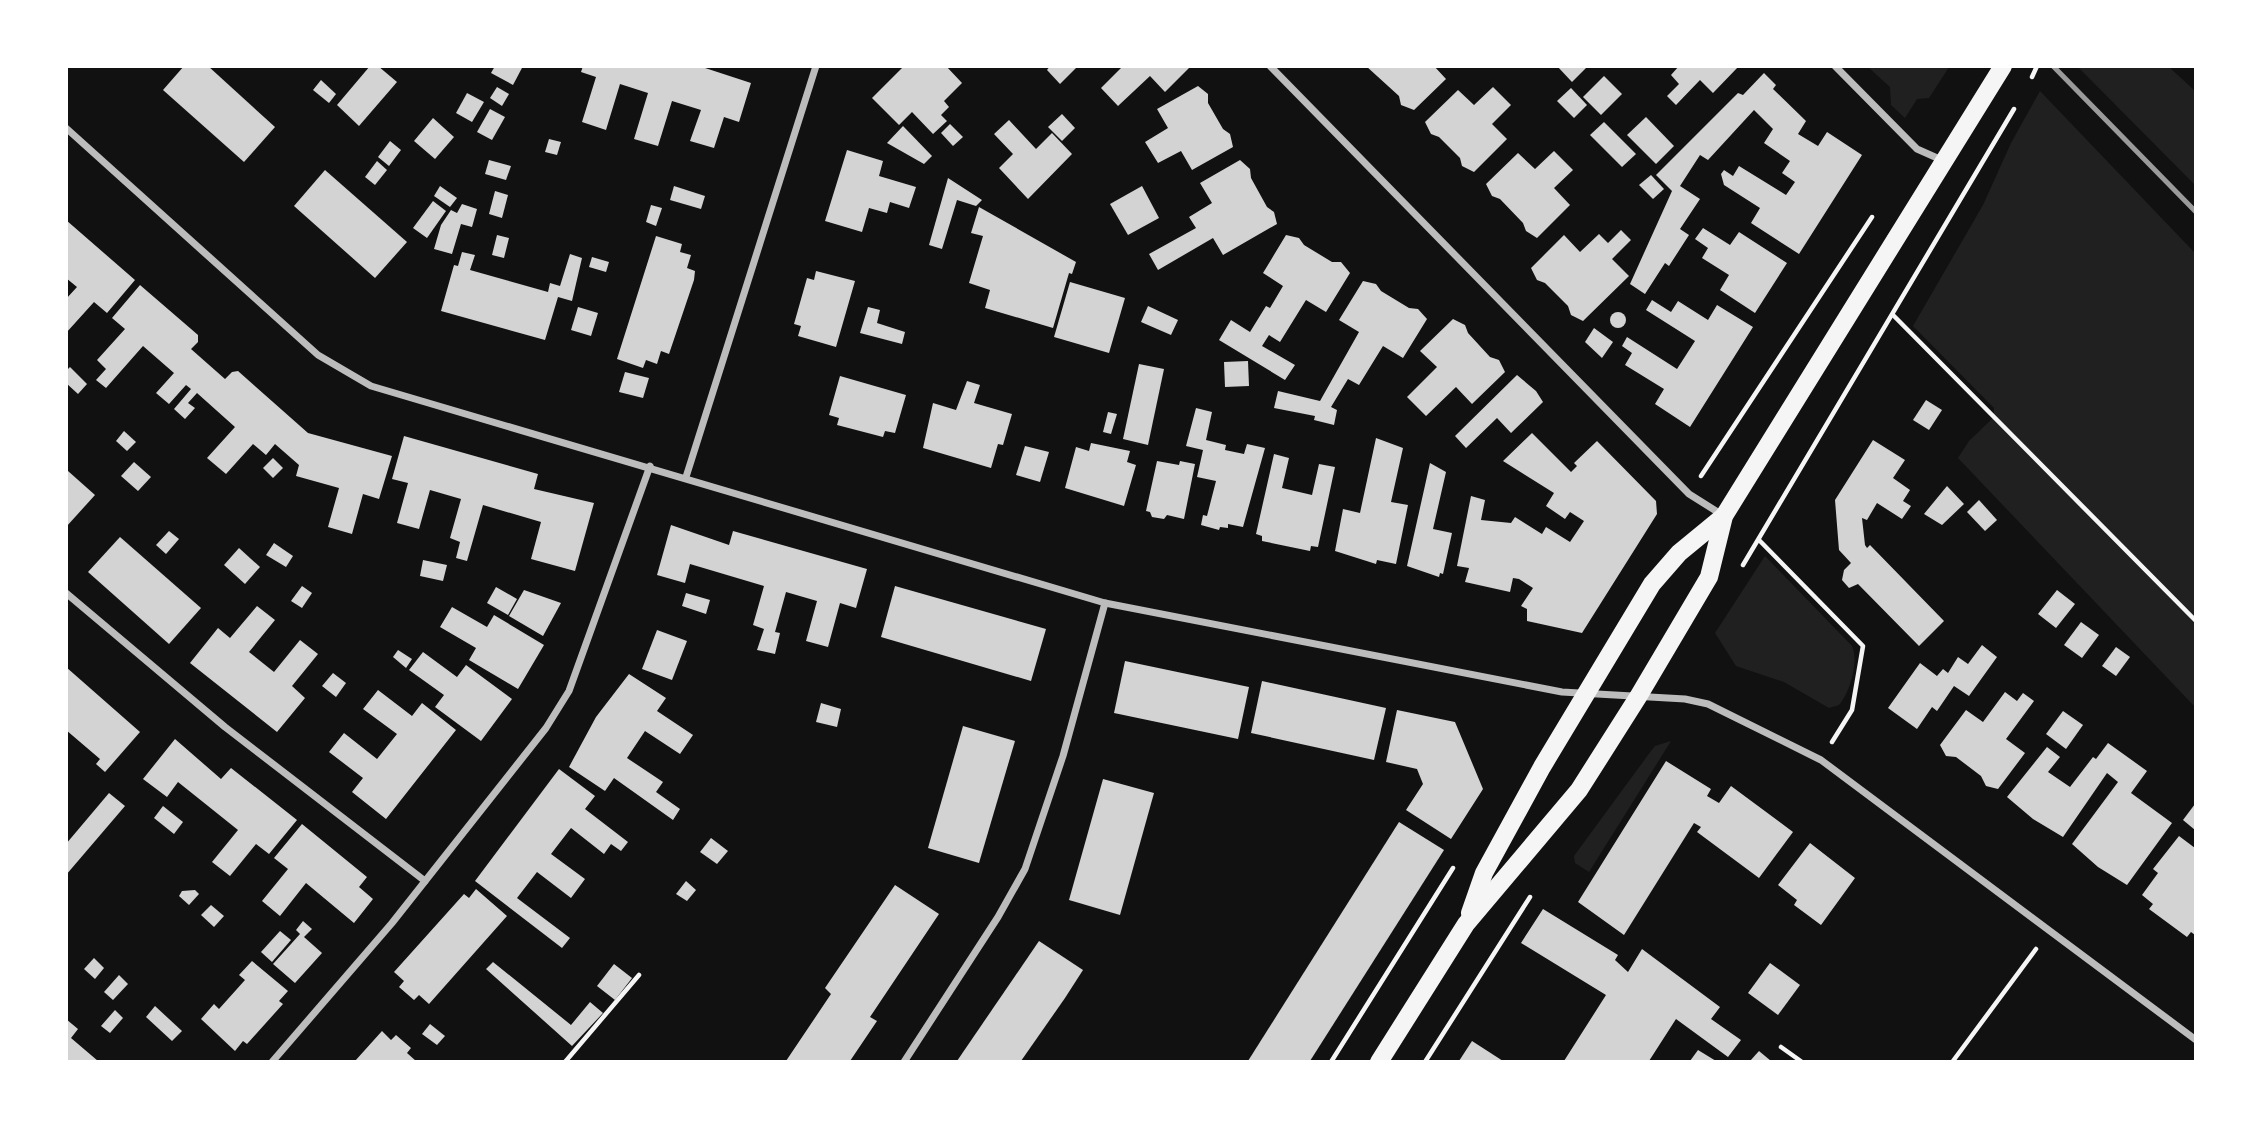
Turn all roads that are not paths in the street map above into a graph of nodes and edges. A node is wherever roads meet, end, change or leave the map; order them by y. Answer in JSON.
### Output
{"nodes":[{"id":1,"x":816,"y":66,"type":"edge"},
{"id":2,"x":1270,"y":66,"type":"edge"},
{"id":3,"x":1835,"y":66,"type":"edge"},
{"id":4,"x":2003,"y":66,"type":"edge"},
{"id":5,"x":66,"y":128,"type":"edge"},
{"id":6,"x":1944,"y":161,"type":"junction"},
{"id":7,"x":650,"y":466,"type":"junction"},
{"id":8,"x":686,"y":477,"type":"junction"},
{"id":9,"x":1724,"y":516,"type":"junction"},
{"id":10,"x":66,"y":593,"type":"edge"},
{"id":11,"x":1105,"y":603,"type":"junction"},
{"id":12,"x":1586,"y":695,"type":"junction"},
{"id":13,"x":1638,"y":697,"type":"junction"},
{"id":14,"x":425,"y":881,"type":"junction"},
{"id":15,"x":1466,"y":924,"type":"junction"},
{"id":16,"x":2196,"y":1040,"type":"edge"},
{"id":17,"x":272,"y":1062,"type":"edge"},
{"id":18,"x":904,"y":1062,"type":"edge"},
{"id":19,"x":1379,"y":1062,"type":"edge"}],
"edges":[{"from":1,"to":8,"type":"street"},
{"from":2,"to":9,"type":"street"},
{"from":3,"to":6,"type":"street"},
{"from":4,"to":6,"type":"main road"},
{"from":5,"to":7,"type":"street"},
{"from":6,"to":9,"type":"main road"},
{"from":7,"to":8,"type":"street"},
{"from":7,"to":14,"type":"street"},
{"from":8,"to":11,"type":"street"},
{"from":9,"to":12,"type":"main road"},
{"from":9,"to":13,"type":"main road"},
{"from":10,"to":14,"type":"street"},
{"from":11,"to":12,"type":"street"},
{"from":11,"to":18,"type":"street"},
{"from":12,"to":13,"type":"street"},
{"from":12,"to":15,"type":"main road"},
{"from":13,"to":15,"type":"main road"},
{"from":13,"to":16,"type":"street"},
{"from":14,"to":17,"type":"street"},
{"from":15,"to":19,"type":"main road"}]}
